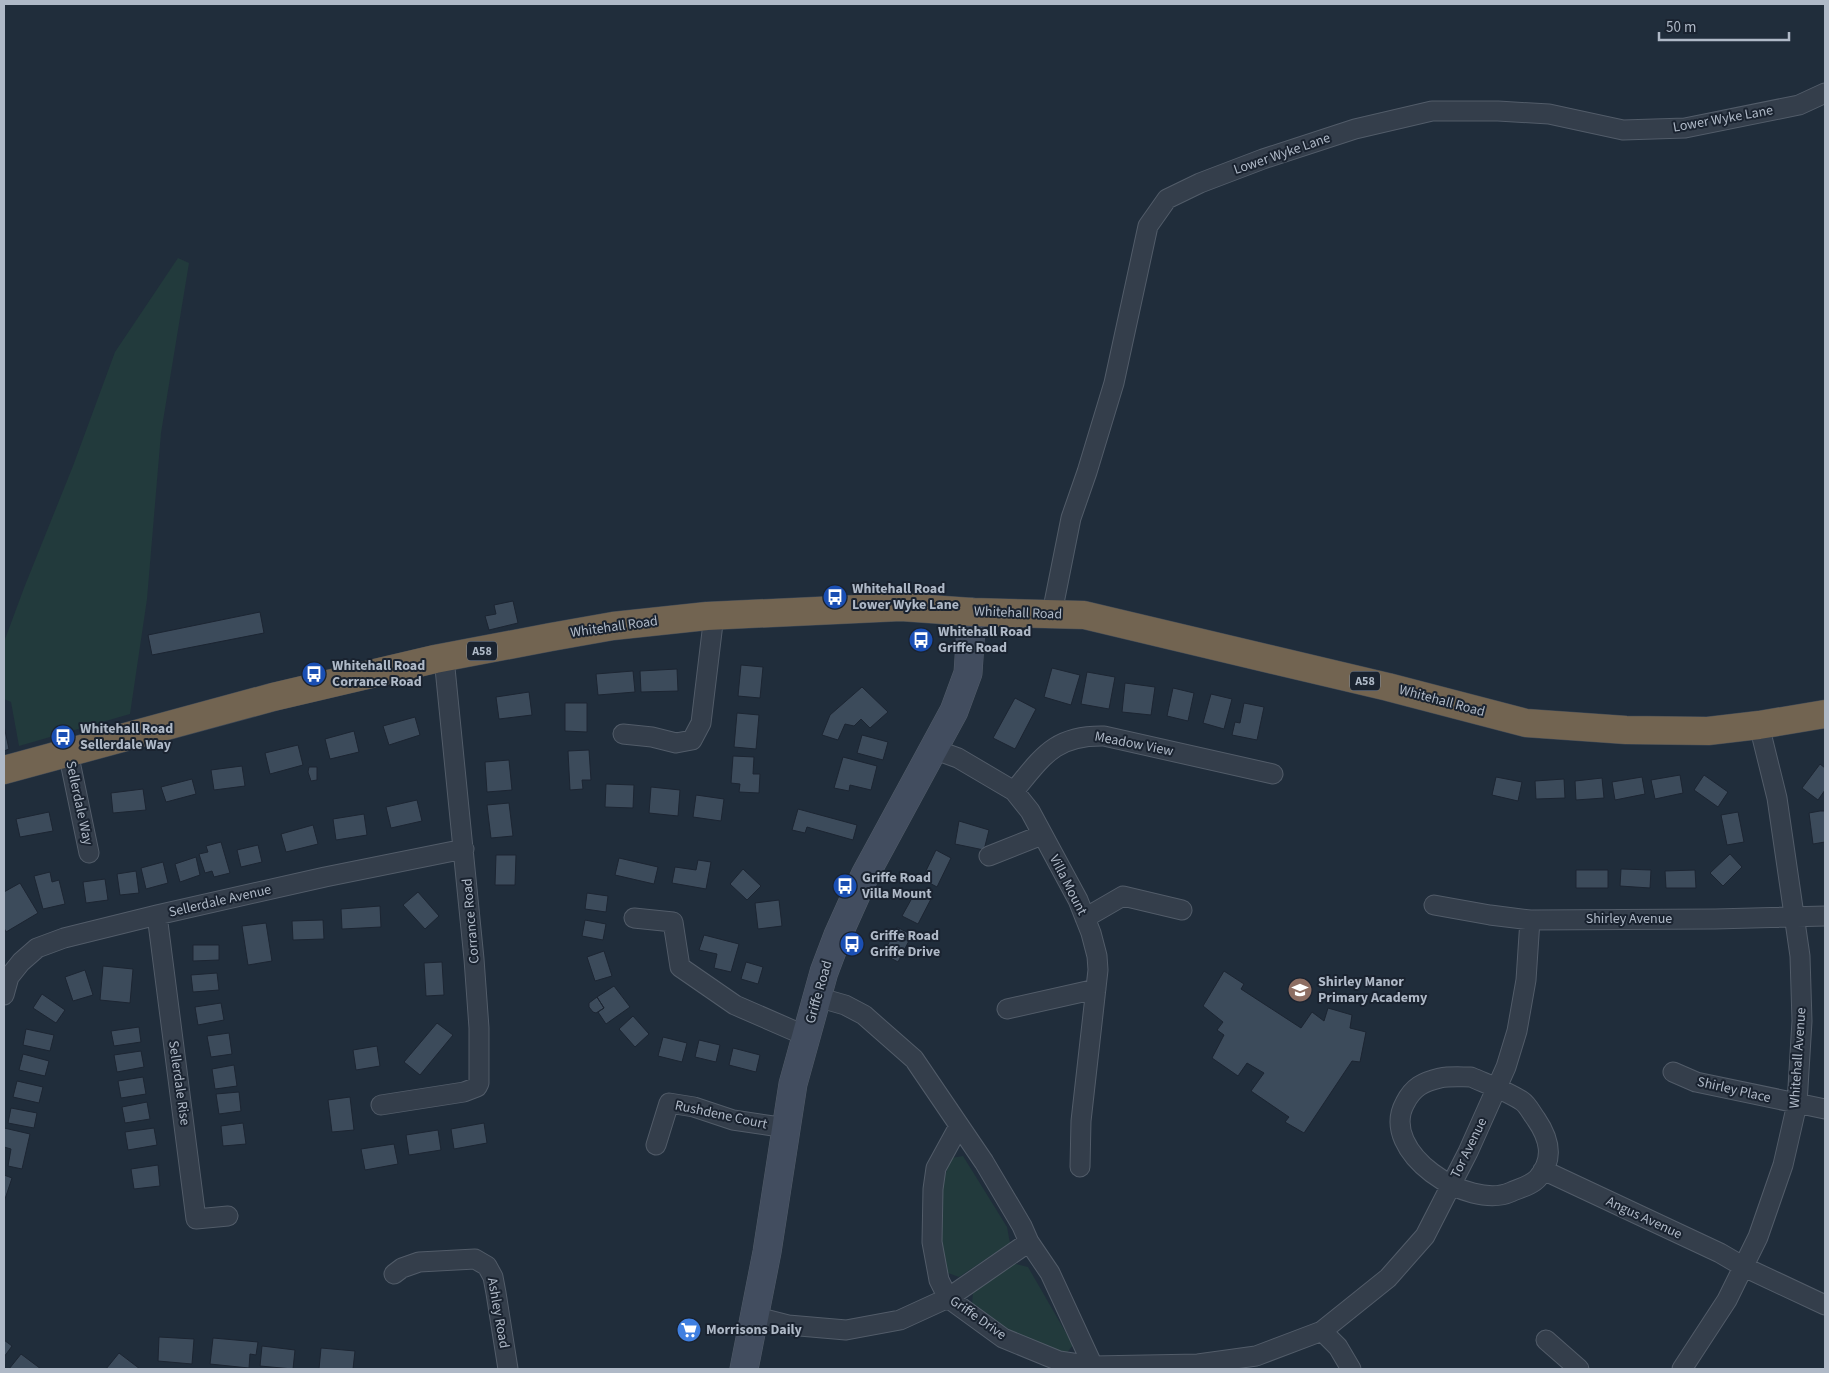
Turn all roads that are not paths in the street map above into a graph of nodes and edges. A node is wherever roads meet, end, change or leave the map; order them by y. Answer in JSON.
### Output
{"nodes":[{"id":1,"x":1825,"y":93,"type":"edge"},
{"id":2,"x":972,"y":612,"type":"junction"},
{"id":3,"x":1052,"y":614,"type":"junction"},
{"id":4,"x":714,"y":616,"type":"junction"},
{"id":5,"x":444,"y":658,"type":"junction"},
{"id":6,"x":1825,"y":714,"type":"edge"},
{"id":7,"x":1759,"y":725,"type":"junction"},
{"id":8,"x":623,"y":734,"type":"dead end"},
{"id":9,"x":934,"y":749,"type":"junction"},
{"id":10,"x":68,"y":752,"type":"junction"},
{"id":11,"x":4,"y":770,"type":"edge"},
{"id":12,"x":1273,"y":774,"type":"dead end"},
{"id":13,"x":1014,"y":791,"type":"junction"},
{"id":14,"x":1042,"y":835,"type":"junction"},
{"id":15,"x":464,"y":849,"type":"junction"},
{"id":16,"x":89,"y":854,"type":"dead end"},
{"id":17,"x":988,"y":856,"type":"dead end"},
{"id":18,"x":1434,"y":905,"type":"dead end"},
{"id":19,"x":1182,"y":910,"type":"dead end"},
{"id":20,"x":157,"y":915,"type":"junction"},
{"id":21,"x":1795,"y":916,"type":"junction"},
{"id":22,"x":1825,"y":916,"type":"edge"},
{"id":23,"x":634,"y":918,"type":"dead end"},
{"id":24,"x":1085,"y":918,"type":"junction"},
{"id":25,"x":1530,"y":920,"type":"junction"},
{"id":26,"x":1096,"y":990,"type":"junction"},
{"id":27,"x":4,"y":995,"type":"edge"},
{"id":28,"x":817,"y":997,"type":"junction"},
{"id":29,"x":1008,"y":1009,"type":"dead end"},
{"id":30,"x":806,"y":1036,"type":"junction"},
{"id":31,"x":1673,"y":1072,"type":"dead end"},
{"id":32,"x":1496,"y":1088,"type":"junction"},
{"id":33,"x":1797,"y":1104,"type":"junction"},
{"id":34,"x":381,"y":1105,"type":"dead end"},
{"id":35,"x":1825,"y":1109,"type":"edge"},
{"id":36,"x":959,"y":1126,"type":"junction"},
{"id":37,"x":787,"y":1128,"type":"junction"},
{"id":38,"x":656,"y":1145,"type":"dead end"},
{"id":39,"x":1080,"y":1167,"type":"dead end"},
{"id":40,"x":1543,"y":1170,"type":"junction"},
{"id":41,"x":1451,"y":1184,"type":"junction"},
{"id":42,"x":228,"y":1216,"type":"dead end"},
{"id":43,"x":1029,"y":1242,"type":"junction"},
{"id":44,"x":1744,"y":1267,"type":"junction"},
{"id":45,"x":394,"y":1274,"type":"dead end"},
{"id":46,"x":948,"y":1298,"type":"junction"},
{"id":47,"x":1825,"y":1305,"type":"edge"},
{"id":48,"x":754,"y":1316,"type":"junction"},
{"id":49,"x":1322,"y":1331,"type":"junction"},
{"id":50,"x":1546,"y":1340,"type":"dead end"},
{"id":51,"x":1093,"y":1368,"type":"edge"},
{"id":52,"x":508,"y":1369,"type":"edge"},
{"id":53,"x":744,"y":1369,"type":"edge"},
{"id":54,"x":1352,"y":1369,"type":"edge"},
{"id":55,"x":1580,"y":1369,"type":"edge"},
{"id":56,"x":1682,"y":1369,"type":"edge"}],
"edges":[{"from":1,"to":3,"type":"street","name":"Lower Wyke Lane"},
{"from":2,"to":3,"type":"highway","name":"Whitehall Road","number":"A58"},
{"from":2,"to":4,"type":"highway","name":"Whitehall Road","number":"A58"},
{"from":2,"to":9,"type":"street","name":"Griffe Road"},
{"from":3,"to":7,"type":"highway","name":"Whitehall Road","number":"A58"},
{"from":4,"to":5,"type":"highway","name":"Whitehall Road","number":"A58"},
{"from":4,"to":8,"type":"street"},
{"from":5,"to":10,"type":"highway","name":"Whitehall Road","number":"A58"},
{"from":5,"to":15,"type":"street","name":"Corrance Road"},
{"from":6,"to":7,"type":"highway","name":"Whitehall Road","number":"A58"},
{"from":7,"to":21,"type":"street","name":"Whitehall Avenue"},
{"from":9,"to":13,"type":"street","name":"Villa Mount"},
{"from":9,"to":28,"type":"street","name":"Griffe Road"},
{"from":10,"to":11,"type":"highway","name":"Whitehall Road","number":"A58"},
{"from":10,"to":16,"type":"street","name":"Sellerdale Way"},
{"from":12,"to":13,"type":"street","name":"Meadow View"},
{"from":13,"to":14,"type":"street","name":"Villa Mount"},
{"from":14,"to":17,"type":"street"},
{"from":14,"to":24,"type":"street","name":"Villa Mount"},
{"from":15,"to":20,"type":"street","name":"Sellerdale Avenue"},
{"from":15,"to":34,"type":"street","name":"Corrance Road"},
{"from":18,"to":25,"type":"street","name":"Shirley Avenue"},
{"from":19,"to":24,"type":"street"},
{"from":20,"to":27,"type":"street","name":"Sellerdale Avenue"},
{"from":20,"to":42,"type":"street","name":"Sellerdale Rise"},
{"from":21,"to":22,"type":"street","name":"Shirley Avenue"},
{"from":21,"to":25,"type":"street","name":"Shirley Avenue"},
{"from":21,"to":33,"type":"street","name":"Whitehall Avenue"},
{"from":23,"to":30,"type":"street"},
{"from":24,"to":26,"type":"street","name":"Villa Mount"},
{"from":25,"to":32,"type":"street","name":"Tor Avenue"},
{"from":26,"to":29,"type":"street"},
{"from":26,"to":39,"type":"street","name":"Villa Mount"},
{"from":28,"to":30,"type":"street","name":"Griffe Road"},
{"from":28,"to":36,"type":"street"},
{"from":30,"to":37,"type":"street","name":"Griffe Road"},
{"from":31,"to":33,"type":"street","name":"Shirley Place"},
{"from":32,"to":40,"type":"street"},
{"from":32,"to":41,"type":"street","name":"Tor Avenue"},
{"from":32,"to":41,"type":"street"},
{"from":33,"to":35,"type":"street","name":"Shirley Place"},
{"from":33,"to":44,"type":"street","name":"Whitehall Avenue"},
{"from":36,"to":43,"type":"street"},
{"from":36,"to":46,"type":"street","name":"Griffe Drive"},
{"from":37,"to":38,"type":"street","name":"Rushdene Court"},
{"from":37,"to":48,"type":"street","name":"Griffe Road"},
{"from":40,"to":41,"type":"street"},
{"from":40,"to":44,"type":"street","name":"Angus Avenue"},
{"from":41,"to":49,"type":"street","name":"Tor Avenue"},
{"from":43,"to":46,"type":"street"},
{"from":43,"to":51,"type":"street"},
{"from":44,"to":47,"type":"street","name":"Angus Avenue"},
{"from":44,"to":56,"type":"street","name":"Whitehall Avenue"},
{"from":45,"to":52,"type":"street","name":"Ashley Road"},
{"from":46,"to":48,"type":"street"},
{"from":46,"to":51,"type":"street","name":"Griffe Drive"},
{"from":48,"to":53,"type":"street","name":"Griffe Road"},
{"from":49,"to":51,"type":"street","name":"Griffe Drive"},
{"from":49,"to":54,"type":"street"},
{"from":50,"to":55,"type":"street"}]}
